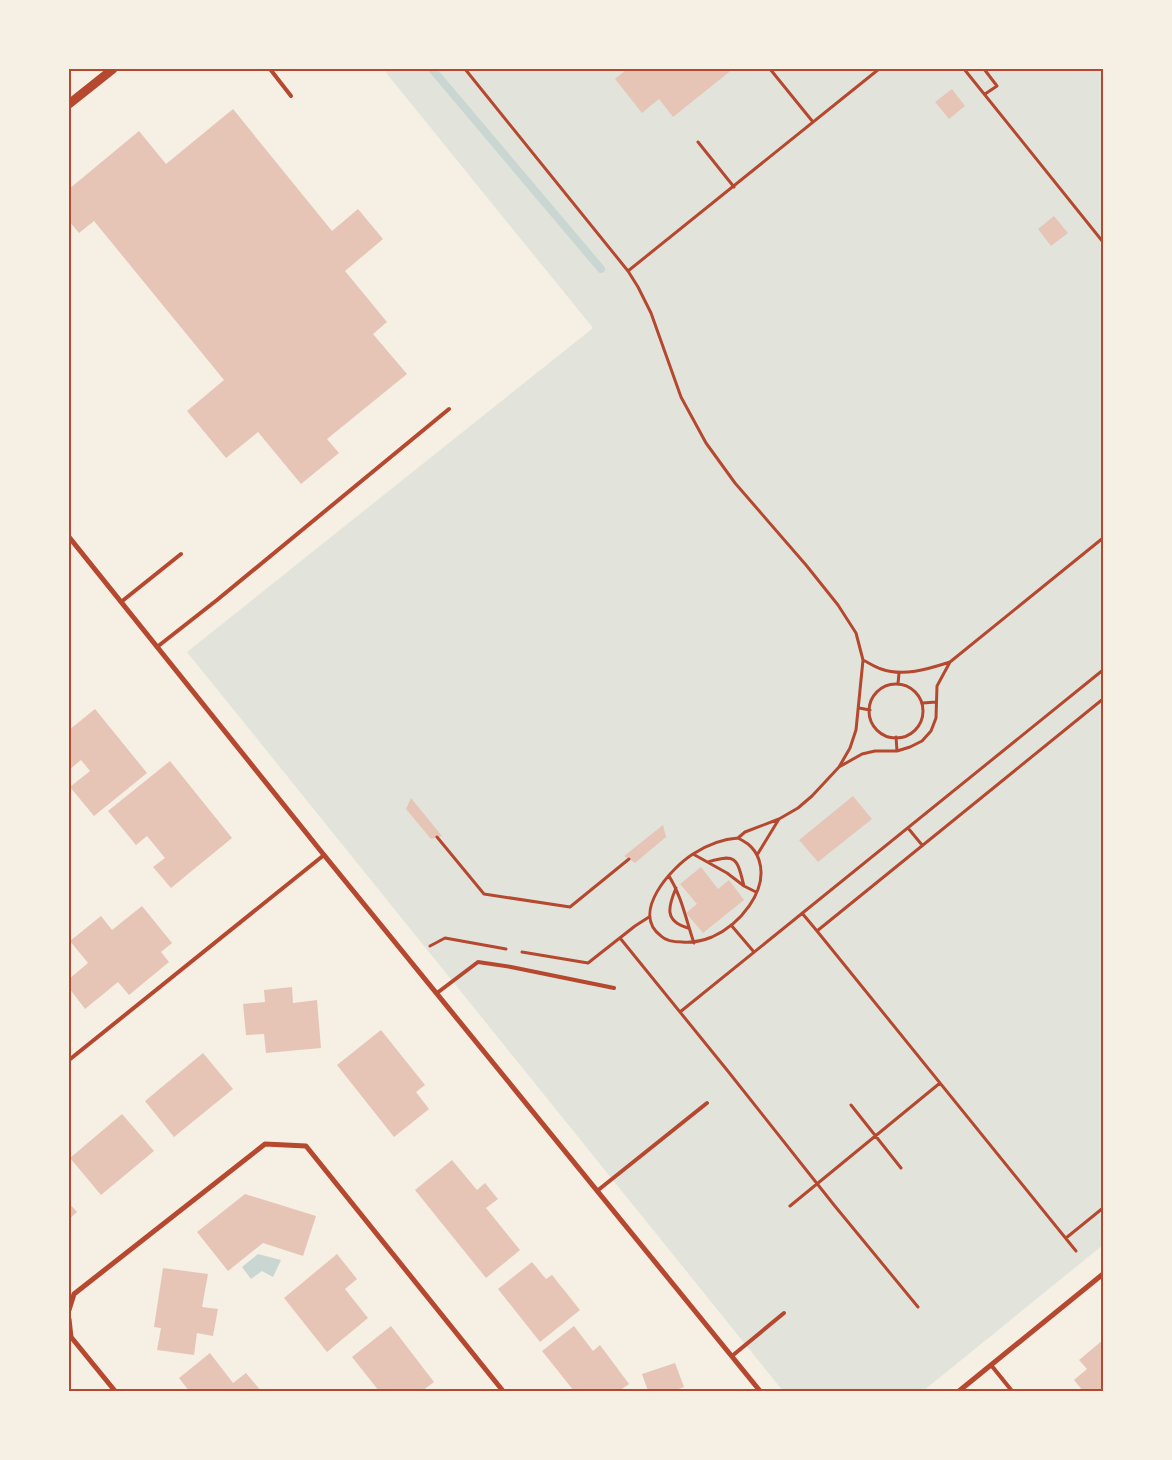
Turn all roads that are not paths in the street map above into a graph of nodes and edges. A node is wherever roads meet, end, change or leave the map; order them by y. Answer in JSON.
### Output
{"nodes":[{"id":1,"x":113,"y":69,"type":"edge"},
{"id":2,"x":270,"y":69,"type":"edge"},
{"id":3,"x":291,"y":96,"type":"dead end"},
{"id":4,"x":69,"y":104,"type":"edge"},
{"id":5,"x":449,"y":409,"type":"dead end"},
{"id":6,"x":69,"y":537,"type":"edge"},
{"id":7,"x":181,"y":554,"type":"dead end"},
{"id":8,"x":121,"y":602,"type":"junction"},
{"id":9,"x":157,"y":647,"type":"junction"},
{"id":10,"x":324,"y":855,"type":"junction"},
{"id":11,"x":614,"y":988,"type":"dead end"},
{"id":12,"x":436,"y":993,"type":"junction"},
{"id":13,"x":69,"y":1060,"type":"edge"},
{"id":14,"x":707,"y":1103,"type":"dead end"},
{"id":15,"x":597,"y":1191,"type":"junction"},
{"id":16,"x":1103,"y":1274,"type":"edge"},
{"id":17,"x":69,"y":1310,"type":"edge"},
{"id":18,"x":784,"y":1313,"type":"dead end"},
{"id":19,"x":69,"y":1319,"type":"edge"},
{"id":20,"x":732,"y":1356,"type":"junction"},
{"id":21,"x":991,"y":1365,"type":"junction"},
{"id":22,"x":115,"y":1391,"type":"edge"},
{"id":23,"x":503,"y":1391,"type":"edge"},
{"id":24,"x":760,"y":1391,"type":"edge"},
{"id":25,"x":959,"y":1391,"type":"edge"},
{"id":26,"x":1012,"y":1391,"type":"edge"}],
"edges":[{"from":1,"to":4,"type":"street"},
{"from":2,"to":3,"type":"lane"},
{"from":5,"to":9,"type":"lane"},
{"from":6,"to":8,"type":"street"},
{"from":7,"to":8,"type":"lane"},
{"from":8,"to":9,"type":"street"},
{"from":9,"to":10,"type":"street"},
{"from":10,"to":12,"type":"street"},
{"from":10,"to":13,"type":"lane"},
{"from":11,"to":12,"type":"lane"},
{"from":12,"to":15,"type":"street"},
{"from":14,"to":15,"type":"lane"},
{"from":15,"to":20,"type":"street"},
{"from":16,"to":21,"type":"street"},
{"from":17,"to":23,"type":"street"},
{"from":18,"to":20,"type":"lane"},
{"from":19,"to":22,"type":"street"},
{"from":20,"to":24,"type":"street"},
{"from":21,"to":25,"type":"street"},
{"from":21,"to":26,"type":"lane"}]}
